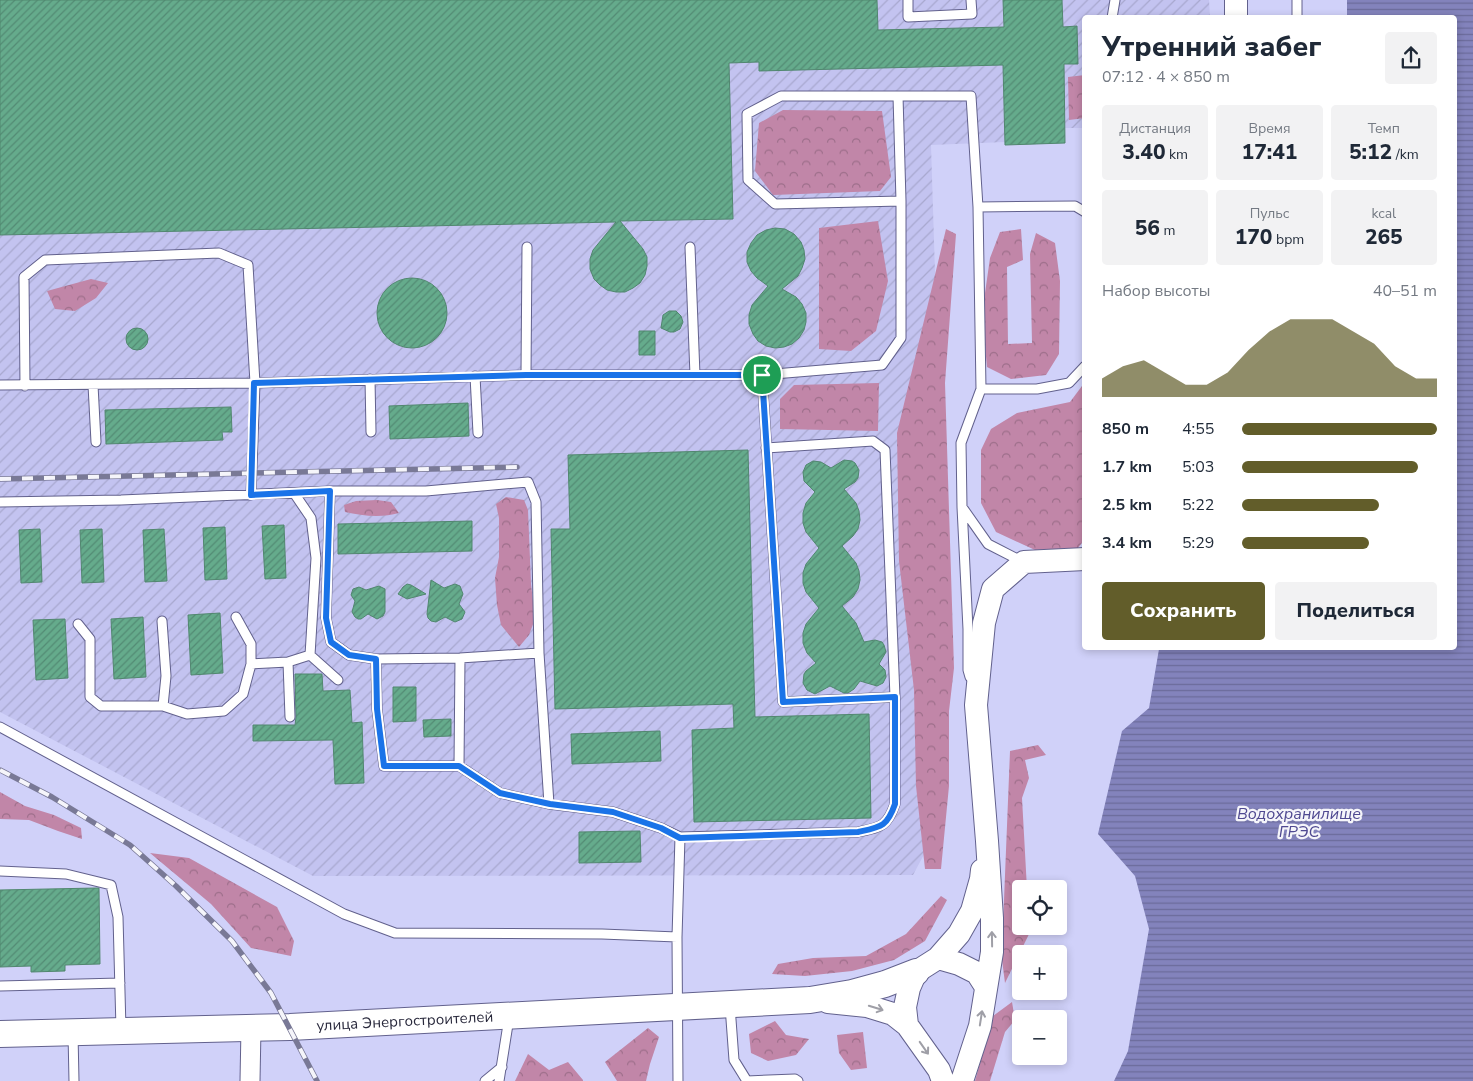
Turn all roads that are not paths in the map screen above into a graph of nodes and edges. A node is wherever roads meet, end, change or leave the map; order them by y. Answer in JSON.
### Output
{"nodes":[{"id":1,"x":908,"y":0,"type":"edge"},
{"id":2,"x":972,"y":0,"type":"edge"},
{"id":3,"x":1115,"y":0,"type":"edge"},
{"id":4,"x":1236,"y":0,"type":"edge"},
{"id":5,"x":1297,"y":0,"type":"edge"},
{"id":6,"x":1112,"y":15,"type":"edge"},
{"id":7,"x":1236,"y":15,"type":"edge"},
{"id":8,"x":1297,"y":15,"type":"edge"},
{"id":9,"x":898,"y":96,"type":"junction"},
{"id":10,"x":900,"y":201,"type":"junction"},
{"id":11,"x":978,"y":207,"type":"junction"},
{"id":12,"x":1082,"y":210,"type":"edge"},
{"id":13,"x":527,"y":247,"type":"dead end"},
{"id":14,"x":690,"y":247,"type":"dead end"},
{"id":15,"x":1082,"y":369,"type":"edge"},
{"id":16,"x":526,"y":375,"type":"junction"},
{"id":17,"x":695,"y":375,"type":"junction"},
{"id":18,"x":762,"y":375,"type":"junction"},
{"id":19,"x":475,"y":376,"type":"junction"},
{"id":20,"x":370,"y":379,"type":"junction"},
{"id":21,"x":254,"y":383,"type":"junction"},
{"id":22,"x":0,"y":385,"type":"edge"},
{"id":23,"x":93,"y":385,"type":"junction"},
{"id":24,"x":25,"y":386,"type":"junction"},
{"id":25,"x":981,"y":389,"type":"junction"},
{"id":26,"x":371,"y":432,"type":"dead end"},
{"id":27,"x":478,"y":434,"type":"dead end"},
{"id":28,"x":96,"y":442,"type":"dead end"},
{"id":29,"x":766,"y":448,"type":"junction"},
{"id":30,"x":330,"y":491,"type":"junction"},
{"id":31,"x":294,"y":493,"type":"junction"},
{"id":32,"x":251,"y":495,"type":"junction"},
{"id":33,"x":0,"y":502,"type":"edge"},
{"id":34,"x":962,"y":507,"type":"junction"},
{"id":35,"x":1082,"y":560,"type":"edge"},
{"id":36,"x":1024,"y":562,"type":"junction"},
{"id":37,"x":236,"y":617,"type":"dead end"},
{"id":38,"x":162,"y":621,"type":"dead end"},
{"id":39,"x":78,"y":624,"type":"dead end"},
{"id":40,"x":310,"y":654,"type":"junction"},
{"id":41,"x":539,"y":654,"type":"junction"},
{"id":42,"x":460,"y":658,"type":"junction"},
{"id":43,"x":376,"y":659,"type":"junction"},
{"id":44,"x":288,"y":662,"type":"junction"},
{"id":45,"x":251,"y":664,"type":"junction"},
{"id":46,"x":338,"y":680,"type":"dead end"},
{"id":47,"x":895,"y":697,"type":"junction"},
{"id":48,"x":976,"y":705,"type":"junction"},
{"id":49,"x":162,"y":706,"type":"junction"},
{"id":50,"x":290,"y":718,"type":"dead end"},
{"id":51,"x":0,"y":727,"type":"edge"},
{"id":52,"x":459,"y":766,"type":"junction"},
{"id":53,"x":550,"y":804,"type":"junction"},
{"id":54,"x":680,"y":838,"type":"junction"},
{"id":55,"x":987,"y":841,"type":"junction"},
{"id":56,"x":0,"y":871,"type":"edge"},
{"id":57,"x":677,"y":937,"type":"junction"},
{"id":58,"x":938,"y":958,"type":"junction"},
{"id":59,"x":916,"y":972,"type":"junction"},
{"id":60,"x":120,"y":983,"type":"junction"},
{"id":61,"x":0,"y":986,"type":"edge"},
{"id":62,"x":986,"y":987,"type":"junction"},
{"id":63,"x":810,"y":1000,"type":"junction"},
{"id":64,"x":730,"y":1004,"type":"junction"},
{"id":65,"x":678,"y":1007,"type":"junction"},
{"id":66,"x":510,"y":1016,"type":"junction"},
{"id":67,"x":907,"y":1025,"type":"junction"},
{"id":68,"x":251,"y":1028,"type":"junction"},
{"id":69,"x":121,"y":1031,"type":"junction"},
{"id":70,"x":73,"y":1033,"type":"junction"},
{"id":71,"x":0,"y":1034,"type":"edge"},
{"id":72,"x":502,"y":1067,"type":"junction"},
{"id":73,"x":74,"y":1081,"type":"edge"},
{"id":74,"x":250,"y":1081,"type":"edge"},
{"id":75,"x":486,"y":1081,"type":"edge"},
{"id":76,"x":499,"y":1081,"type":"edge"},
{"id":77,"x":678,"y":1081,"type":"edge"},
{"id":78,"x":798,"y":1081,"type":"edge"},
{"id":79,"x":943,"y":1081,"type":"edge"},
{"id":80,"x":962,"y":1081,"type":"edge"}],
"edges":[{"from":1,"to":2,"type":"lane"},
{"from":3,"to":6,"type":"lane"},
{"from":4,"to":7,"type":"street"},
{"from":5,"to":8,"type":"lane"},
{"from":9,"to":10,"type":"lane"},
{"from":9,"to":10,"type":"lane"},
{"from":9,"to":11,"type":"lane"},
{"from":10,"to":18,"type":"lane"},
{"from":11,"to":12,"type":"lane"},
{"from":11,"to":25,"type":"lane"},
{"from":13,"to":16,"type":"lane"},
{"from":14,"to":17,"type":"lane"},
{"from":15,"to":25,"type":"lane"},
{"from":16,"to":17,"type":"lane"},
{"from":16,"to":19,"type":"lane"},
{"from":17,"to":18,"type":"lane"},
{"from":18,"to":29,"type":"lane"},
{"from":19,"to":20,"type":"lane"},
{"from":19,"to":27,"type":"lane"},
{"from":20,"to":21,"type":"lane"},
{"from":20,"to":26,"type":"lane"},
{"from":21,"to":23,"type":"lane"},
{"from":21,"to":24,"type":"lane"},
{"from":21,"to":32,"type":"lane"},
{"from":22,"to":24,"type":"lane"},
{"from":23,"to":24,"type":"lane"},
{"from":23,"to":28,"type":"lane"},
{"from":25,"to":34,"type":"lane"},
{"from":29,"to":47,"type":"lane"},
{"from":29,"to":47,"type":"lane"},
{"from":30,"to":31,"type":"lane"},
{"from":30,"to":41,"type":"lane"},
{"from":30,"to":43,"type":"lane"},
{"from":31,"to":32,"type":"lane"},
{"from":31,"to":40,"type":"lane"},
{"from":32,"to":33,"type":"lane"},
{"from":34,"to":36,"type":"lane"},
{"from":34,"to":48,"type":"lane"},
{"from":35,"to":36,"type":"street"},
{"from":36,"to":48,"type":"street"},
{"from":37,"to":45,"type":"lane"},
{"from":38,"to":49,"type":"lane"},
{"from":39,"to":49,"type":"lane"},
{"from":40,"to":44,"type":"lane"},
{"from":40,"to":46,"type":"lane"},
{"from":41,"to":42,"type":"lane"},
{"from":41,"to":53,"type":"lane"},
{"from":42,"to":43,"type":"lane"},
{"from":42,"to":52,"type":"lane"},
{"from":43,"to":52,"type":"lane"},
{"from":44,"to":45,"type":"lane"},
{"from":44,"to":50,"type":"lane"},
{"from":45,"to":49,"type":"lane"},
{"from":47,"to":54,"type":"lane"},
{"from":48,"to":55,"type":"street"},
{"from":51,"to":57,"type":"lane"},
{"from":52,"to":53,"type":"lane"},
{"from":53,"to":54,"type":"lane"},
{"from":54,"to":57,"type":"lane"},
{"from":55,"to":58,"type":"street"},
{"from":62,"to":55,"type":"street","one_way":true},
{"from":56,"to":60,"type":"lane"},
{"from":57,"to":65,"type":"lane"},
{"from":58,"to":59,"type":"street"},
{"from":58,"to":62,"type":"street"},
{"from":59,"to":63,"type":"main road","name":"улица Энергостроителей"},
{"from":59,"to":67,"type":"street"},
{"from":60,"to":61,"type":"lane"},
{"from":60,"to":69,"type":"lane"},
{"from":80,"to":62,"type":"street","one_way":true},
{"from":63,"to":64,"type":"main road","name":"улица Энергостроителей"},
{"from":63,"to":67,"type":"street","one_way":true},
{"from":64,"to":65,"type":"main road","name":"улица Энергостроителей"},
{"from":64,"to":78,"type":"lane"},
{"from":65,"to":66,"type":"main road","name":"улица Энергостроителей"},
{"from":65,"to":77,"type":"lane"},
{"from":66,"to":68,"type":"main road","name":"улица Энергостроителей"},
{"from":66,"to":72,"type":"lane"},
{"from":67,"to":79,"type":"street","one_way":true},
{"from":68,"to":69,"type":"main road","name":"улица Энергостроителей"},
{"from":68,"to":74,"type":"street"},
{"from":69,"to":70,"type":"main road","name":"улица Энергостроителей"},
{"from":70,"to":71,"type":"main road","name":"улица Энергостроителей"},
{"from":70,"to":73,"type":"lane"},
{"from":72,"to":75,"type":"lane"},
{"from":72,"to":76,"type":"lane"}]}
